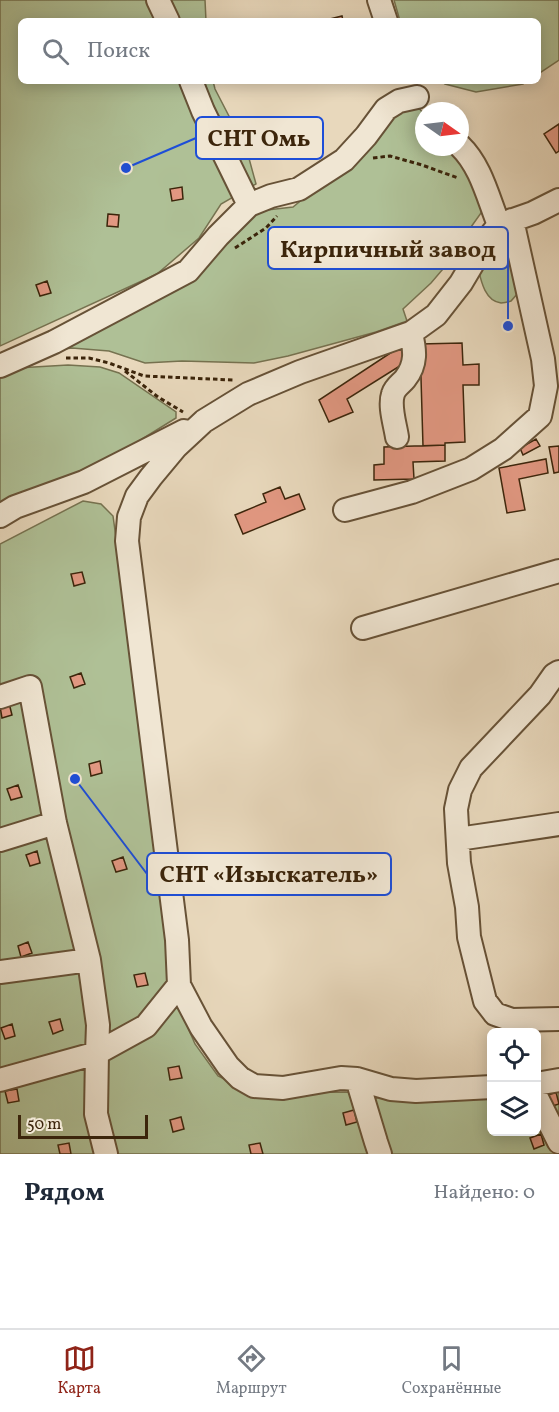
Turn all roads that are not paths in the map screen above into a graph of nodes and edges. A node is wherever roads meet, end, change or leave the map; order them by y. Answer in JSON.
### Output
{"nodes":[{"id":1,"x":158,"y":0,"type":"edge"},
{"id":2,"x":379,"y":0,"type":"edge"},
{"id":3,"x":167,"y":18,"type":"edge"},
{"id":4,"x":385,"y":18,"type":"edge"},
{"id":5,"x":192,"y":84,"type":"edge"},
{"id":6,"x":419,"y":96,"type":"edge"},
{"id":7,"x":469,"y":156,"type":"edge"},
{"id":8,"x":559,"y":200,"type":"edge"},
{"id":9,"x":249,"y":205,"type":"junction"},
{"id":10,"x":505,"y":223,"type":"junction"},
{"id":11,"x":411,"y":333,"type":"junction"},
{"id":12,"x":0,"y":366,"type":"edge"},
{"id":13,"x":204,"y":421,"type":"junction"},
{"id":14,"x":397,"y":437,"type":"dead end"},
{"id":15,"x":345,"y":510,"type":"dead end"},
{"id":16,"x":0,"y":516,"type":"edge"},
{"id":17,"x":559,"y":571,"type":"edge"},
{"id":18,"x":363,"y":628,"type":"dead end"},
{"id":19,"x":559,"y":672,"type":"edge"},
{"id":20,"x":0,"y":697,"type":"edge"},
{"id":21,"x":55,"y":823,"type":"junction"},
{"id":22,"x":559,"y":824,"type":"edge"},
{"id":23,"x":458,"y":839,"type":"junction"},
{"id":24,"x":0,"y":840,"type":"edge"},
{"id":25,"x":89,"y":960,"type":"junction"},
{"id":26,"x":0,"y":972,"type":"edge"},
{"id":27,"x":179,"y":985,"type":"junction"},
{"id":28,"x":559,"y":1019,"type":"edge"},
{"id":29,"x":97,"y":1053,"type":"junction"},
{"id":30,"x":357,"y":1079,"type":"junction"},
{"id":31,"x":0,"y":1080,"type":"edge"},
{"id":32,"x":559,"y":1080,"type":"edge"},
{"id":33,"x":541,"y":1083,"type":"edge"},
{"id":34,"x":487,"y":1087,"type":"edge"},
{"id":35,"x":541,"y":1104,"type":"edge"},
{"id":36,"x":559,"y":1142,"type":"edge"},
{"id":37,"x":105,"y":1154,"type":"edge"},
{"id":38,"x":380,"y":1154,"type":"edge"}],
"edges":[{"from":1,"to":3,"type":"street"},
{"from":2,"to":4,"type":"street"},
{"from":5,"to":9,"type":"street"},
{"from":6,"to":9,"type":"street"},
{"from":7,"to":10,"type":"street"},
{"from":8,"to":10,"type":"street"},
{"from":9,"to":12,"type":"street"},
{"from":10,"to":11,"type":"street"},
{"from":10,"to":15,"type":"street"},
{"from":11,"to":13,"type":"street"},
{"from":11,"to":14,"type":"street"},
{"from":13,"to":16,"type":"street"},
{"from":13,"to":27,"type":"street"},
{"from":17,"to":18,"type":"street"},
{"from":19,"to":23,"type":"street"},
{"from":20,"to":21,"type":"street"},
{"from":21,"to":24,"type":"street"},
{"from":21,"to":25,"type":"street"},
{"from":22,"to":23,"type":"street"},
{"from":23,"to":28,"type":"street"},
{"from":25,"to":26,"type":"street"},
{"from":25,"to":29,"type":"street"},
{"from":27,"to":29,"type":"street"},
{"from":27,"to":30,"type":"street"},
{"from":29,"to":31,"type":"street"},
{"from":29,"to":37,"type":"street"},
{"from":30,"to":34,"type":"street"},
{"from":30,"to":38,"type":"street"},
{"from":32,"to":33,"type":"street"},
{"from":35,"to":36,"type":"street"}]}
